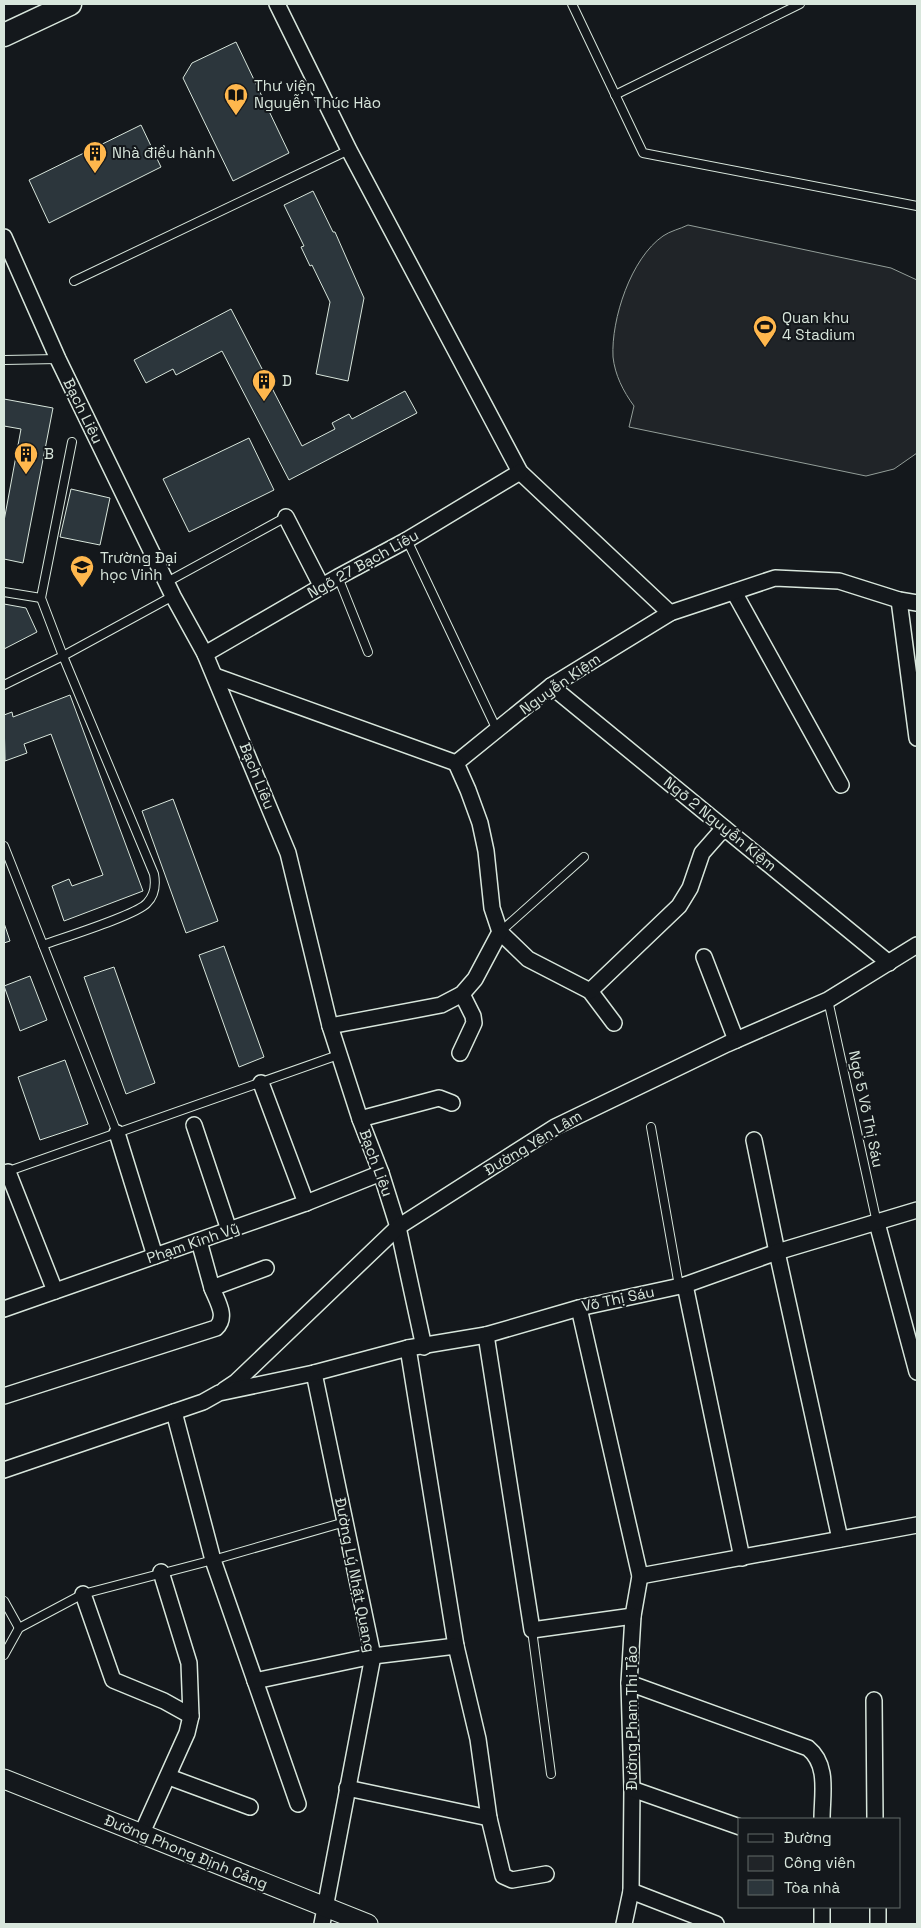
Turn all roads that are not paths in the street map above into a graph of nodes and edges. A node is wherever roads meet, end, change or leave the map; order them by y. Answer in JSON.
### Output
{"nodes":[{"id":1,"x":70,"y":4,"type":"edge"},
{"id":2,"x":277,"y":4,"type":"edge"},
{"id":3,"x":572,"y":4,"type":"edge"},
{"id":4,"x":800,"y":4,"type":"edge"},
{"id":5,"x":4,"y":35,"type":"edge"},
{"id":6,"x":615,"y":95,"type":"junction"},
{"id":7,"x":348,"y":150,"type":"junction"},
{"id":8,"x":917,"y":206,"type":"edge"},
{"id":9,"x":4,"y":237,"type":"edge"},
{"id":10,"x":74,"y":281,"type":"dead end"},
{"id":11,"x":58,"y":359,"type":"junction"},
{"id":12,"x":4,"y":360,"type":"edge"},
{"id":13,"x":72,"y":442,"type":"dead end"},
{"id":14,"x":520,"y":472,"type":"junction"},
{"id":15,"x":286,"y":517,"type":"joint"},
{"id":16,"x":407,"y":540,"type":"junction"},
{"id":17,"x":338,"y":577,"type":"junction"},
{"id":18,"x":167,"y":582,"type":"junction"},
{"id":19,"x":322,"y":587,"type":"junction"},
{"id":20,"x":4,"y":592,"type":"edge"},
{"id":21,"x":734,"y":592,"type":"junction"},
{"id":22,"x":173,"y":596,"type":"junction"},
{"id":23,"x":41,"y":598,"type":"junction"},
{"id":24,"x":899,"y":600,"type":"junction"},
{"id":25,"x":917,"y":603,"type":"edge"},
{"id":26,"x":670,"y":613,"type":"junction"},
{"id":27,"x":368,"y":652,"type":"dead end"},
{"id":28,"x":205,"y":654,"type":"junction"},
{"id":29,"x":63,"y":656,"type":"junction"},
{"id":30,"x":215,"y":676,"type":"junction"},
{"id":31,"x":4,"y":685,"type":"edge"},
{"id":32,"x":551,"y":686,"type":"junction"},
{"id":33,"x":497,"y":730,"type":"junction"},
{"id":34,"x":917,"y":738,"type":"edge"},
{"id":35,"x":456,"y":763,"type":"junction"},
{"id":36,"x":841,"y":784,"type":"dead end"},
{"id":37,"x":724,"y":828,"type":"junction"},
{"id":38,"x":4,"y":846,"type":"edge"},
{"id":39,"x":584,"y":857,"type":"dead end"},
{"id":40,"x":500,"y":932,"type":"junction"},
{"id":41,"x":43,"y":945,"type":"junction"},
{"id":42,"x":917,"y":945,"type":"edge"},
{"id":43,"x":704,"y":957,"type":"dead end"},
{"id":44,"x":888,"y":963,"type":"junction"},
{"id":45,"x":590,"y":991,"type":"junction"},
{"id":46,"x":462,"y":994,"type":"junction"},
{"id":47,"x":828,"y":1000,"type":"junction"},
{"id":48,"x":614,"y":1023,"type":"dead end"},
{"id":49,"x":330,"y":1026,"type":"junction"},
{"id":50,"x":736,"y":1040,"type":"junction"},
{"id":51,"x":460,"y":1053,"type":"dead end"},
{"id":52,"x":341,"y":1054,"type":"junction"},
{"id":53,"x":261,"y":1083,"type":"junction"},
{"id":54,"x":452,"y":1103,"type":"dead end"},
{"id":55,"x":360,"y":1119,"type":"junction"},
{"id":56,"x":194,"y":1125,"type":"dead end"},
{"id":57,"x":651,"y":1127,"type":"dead end"},
{"id":58,"x":117,"y":1133,"type":"junction"},
{"id":59,"x":754,"y":1140,"type":"dead end"},
{"id":60,"x":6,"y":1172,"type":"edge"},
{"id":61,"x":382,"y":1173,"type":"junction"},
{"id":62,"x":306,"y":1203,"type":"junction"},
{"id":63,"x":917,"y":1210,"type":"edge"},
{"id":64,"x":877,"y":1223,"type":"junction"},
{"id":65,"x":398,"y":1228,"type":"junction"},
{"id":66,"x":229,"y":1230,"type":"junction"},
{"id":67,"x":199,"y":1240,"type":"junction"},
{"id":68,"x":777,"y":1252,"type":"junction"},
{"id":69,"x":155,"y":1256,"type":"junction"},
{"id":70,"x":266,"y":1268,"type":"dead end"},
{"id":71,"x":682,"y":1285,"type":"junction"},
{"id":72,"x":212,"y":1288,"type":"junction"},
{"id":73,"x":55,"y":1291,"type":"junction"},
{"id":74,"x":579,"y":1308,"type":"junction"},
{"id":75,"x":4,"y":1309,"type":"edge"},
{"id":76,"x":486,"y":1335,"type":"junction"},
{"id":77,"x":424,"y":1347,"type":"junction"},
{"id":78,"x":408,"y":1348,"type":"junction"},
{"id":79,"x":917,"y":1372,"type":"edge"},
{"id":80,"x":314,"y":1374,"type":"junction"},
{"id":81,"x":219,"y":1393,"type":"junction"},
{"id":82,"x":4,"y":1396,"type":"edge"},
{"id":83,"x":174,"y":1412,"type":"junction"},
{"id":84,"x":4,"y":1470,"type":"edge"},
{"id":85,"x":345,"y":1522,"type":"junction"},
{"id":86,"x":917,"y":1525,"type":"edge"},
{"id":87,"x":840,"y":1539,"type":"junction"},
{"id":88,"x":742,"y":1558,"type":"junction"},
{"id":89,"x":213,"y":1560,"type":"junction"},
{"id":90,"x":161,"y":1572,"type":"junction"},
{"id":91,"x":640,"y":1576,"type":"junction"},
{"id":92,"x":83,"y":1594,"type":"junction"},
{"id":93,"x":4,"y":1601,"type":"edge"},
{"id":94,"x":633,"y":1616,"type":"junction"},
{"id":95,"x":19,"y":1628,"type":"junction"},
{"id":96,"x":532,"y":1630,"type":"junction"},
{"id":97,"x":456,"y":1646,"type":"junction"},
{"id":98,"x":4,"y":1655,"type":"edge"},
{"id":99,"x":373,"y":1656,"type":"junction"},
{"id":100,"x":255,"y":1681,"type":"junction"},
{"id":101,"x":629,"y":1684,"type":"junction"},
{"id":102,"x":874,"y":1700,"type":"dead end"},
{"id":103,"x":191,"y":1716,"type":"junction"},
{"id":104,"x":551,"y":1774,"type":"dead end"},
{"id":105,"x":169,"y":1777,"type":"junction"},
{"id":106,"x":4,"y":1779,"type":"edge"},
{"id":107,"x":348,"y":1788,"type":"junction"},
{"id":108,"x":632,"y":1789,"type":"junction"},
{"id":109,"x":298,"y":1804,"type":"dead end"},
{"id":110,"x":250,"y":1807,"type":"dead end"},
{"id":111,"x":489,"y":1818,"type":"junction"},
{"id":112,"x":822,"y":1818,"type":"edge"},
{"id":113,"x":875,"y":1818,"type":"edge"},
{"id":114,"x":738,"y":1826,"type":"edge"},
{"id":115,"x":141,"y":1834,"type":"junction"},
{"id":116,"x":546,"y":1874,"type":"dead end"},
{"id":117,"x":631,"y":1891,"type":"junction"},
{"id":118,"x":822,"y":1908,"type":"edge"},
{"id":119,"x":878,"y":1908,"type":"edge"},
{"id":120,"x":323,"y":1916,"type":"edge"},
{"id":121,"x":368,"y":1924,"type":"edge"},
{"id":122,"x":624,"y":1924,"type":"edge"},
{"id":123,"x":716,"y":1924,"type":"edge"},
{"id":124,"x":822,"y":1924,"type":"edge"},
{"id":125,"x":878,"y":1924,"type":"edge"}],
"edges":[{"from":1,"to":5,"type":"main road"},
{"from":2,"to":7,"type":"street"},
{"from":3,"to":6,"type":"lane"},
{"from":4,"to":6,"type":"lane"},
{"from":6,"to":8,"type":"lane"},
{"from":7,"to":10,"type":"lane"},
{"from":7,"to":14,"type":"street"},
{"from":9,"to":11,"type":"street","name":"Bạch Liêu"},
{"from":11,"to":12,"type":"lane"},
{"from":11,"to":18,"type":"street","name":"Bạch Liêu"},
{"from":13,"to":23,"type":"lane"},
{"from":14,"to":16,"type":"street","name":"Ngõ 27 Bạch Liêu"},
{"from":14,"to":26,"type":"street"},
{"from":15,"to":18,"type":"lane"},
{"from":15,"to":19,"type":"street"},
{"from":16,"to":17,"type":"street","name":"Ngõ 27 Bạch Liêu"},
{"from":16,"to":33,"type":"lane"},
{"from":17,"to":19,"type":"street","name":"Ngõ 27 Bạch Liêu"},
{"from":17,"to":27,"type":"lane"},
{"from":18,"to":22,"type":"street","name":"Bạch Liêu"},
{"from":19,"to":28,"type":"street","name":"Ngõ 27 Bạch Liêu"},
{"from":20,"to":23,"type":"lane"},
{"from":21,"to":24,"type":"street","name":"Nguyễn Kiệm"},
{"from":21,"to":26,"type":"street","name":"Nguyễn Kiệm"},
{"from":21,"to":36,"type":"street"},
{"from":22,"to":28,"type":"street","name":"Bạch Liêu"},
{"from":22,"to":29,"type":"lane"},
{"from":23,"to":29,"type":"lane"},
{"from":24,"to":25,"type":"street","name":"Nguyễn Kiệm"},
{"from":24,"to":34,"type":"street"},
{"from":26,"to":32,"type":"street","name":"Nguyễn Kiệm"},
{"from":28,"to":30,"type":"street","name":"Bạch Liêu"},
{"from":29,"to":31,"type":"lane"},
{"from":29,"to":41,"type":"lane"},
{"from":30,"to":35,"type":"street"},
{"from":30,"to":49,"type":"street","name":"Bạch Liêu"},
{"from":32,"to":33,"type":"street","name":"Nguyễn Kiệm"},
{"from":32,"to":37,"type":"street","name":"Ngõ 2 Nguyễn Kiệm"},
{"from":33,"to":35,"type":"street","name":"Nguyễn Kiệm"},
{"from":35,"to":40,"type":"street"},
{"from":37,"to":44,"type":"street","name":"Ngõ 2 Nguyễn Kiệm"},
{"from":37,"to":45,"type":"street"},
{"from":38,"to":41,"type":"lane"},
{"from":39,"to":40,"type":"lane"},
{"from":40,"to":45,"type":"street"},
{"from":40,"to":46,"type":"street"},
{"from":41,"to":58,"type":"lane"},
{"from":42,"to":44,"type":"street","name":"Đường Yên Lâm"},
{"from":43,"to":50,"type":"street"},
{"from":44,"to":47,"type":"street","name":"Đường Yên Lâm"},
{"from":45,"to":48,"type":"street"},
{"from":46,"to":49,"type":"street"},
{"from":46,"to":51,"type":"street"},
{"from":47,"to":50,"type":"street","name":"Đường Yên Lâm"},
{"from":47,"to":64,"type":"lane","name":"Ngõ 5 Võ Thị Sáu"},
{"from":49,"to":52,"type":"street","name":"Bạch Liêu"},
{"from":50,"to":65,"type":"street","name":"Đường Yên Lâm"},
{"from":52,"to":53,"type":"lane"},
{"from":52,"to":55,"type":"street","name":"Bạch Liêu"},
{"from":53,"to":58,"type":"lane"},
{"from":53,"to":62,"type":"street"},
{"from":54,"to":55,"type":"street"},
{"from":55,"to":61,"type":"street","name":"Bạch Liêu"},
{"from":56,"to":66,"type":"street"},
{"from":57,"to":71,"type":"lane"},
{"from":58,"to":60,"type":"lane"},
{"from":58,"to":69,"type":"street"},
{"from":59,"to":68,"type":"street"},
{"from":60,"to":73,"type":"street"},
{"from":61,"to":62,"type":"street","name":"Phạm Kinh Vỹ"},
{"from":61,"to":65,"type":"street","name":"Bạch Liêu"},
{"from":62,"to":66,"type":"street","name":"Phạm Kinh Vỹ"},
{"from":63,"to":64,"type":"street","name":"Võ Thị Sáu"},
{"from":64,"to":68,"type":"street","name":"Võ Thị Sáu"},
{"from":64,"to":79,"type":"street"},
{"from":65,"to":77,"type":"street","name":"Bạch Liêu"},
{"from":65,"to":81,"type":"street","name":"Đường Yên Lâm"},
{"from":66,"to":67,"type":"street","name":"Phạm Kinh Vỹ"},
{"from":67,"to":69,"type":"street","name":"Phạm Kinh Vỹ"},
{"from":67,"to":72,"type":"street"},
{"from":68,"to":71,"type":"street","name":"Võ Thị Sáu"},
{"from":68,"to":87,"type":"street"},
{"from":69,"to":73,"type":"street","name":"Phạm Kinh Vỹ"},
{"from":70,"to":72,"type":"street"},
{"from":71,"to":74,"type":"street","name":"Võ Thị Sáu"},
{"from":71,"to":88,"type":"street"},
{"from":72,"to":82,"type":"street"},
{"from":73,"to":75,"type":"street","name":"Phạm Kinh Vỹ"},
{"from":74,"to":76,"type":"street","name":"Võ Thị Sáu"},
{"from":74,"to":91,"type":"street","name":"Đường Pham Thi Tảo"},
{"from":76,"to":77,"type":"street","name":"Võ Thị Sáu"},
{"from":76,"to":96,"type":"street"},
{"from":77,"to":78,"type":"street","name":"Võ Thị Sáu"},
{"from":78,"to":80,"type":"street","name":"Võ Thị Sáu"},
{"from":78,"to":97,"type":"street"},
{"from":80,"to":81,"type":"street","name":"Võ Thị Sáu"},
{"from":80,"to":85,"type":"street","name":"Đường Lý Nhật Quang"},
{"from":81,"to":83,"type":"street"},
{"from":83,"to":84,"type":"street"},
{"from":83,"to":89,"type":"street"},
{"from":85,"to":89,"type":"lane"},
{"from":85,"to":99,"type":"street","name":"Đường Lý Nhật Quang"},
{"from":86,"to":87,"type":"street"},
{"from":87,"to":88,"type":"street"},
{"from":88,"to":91,"type":"street"},
{"from":89,"to":90,"type":"lane"},
{"from":89,"to":100,"type":"street"},
{"from":90,"to":92,"type":"lane"},
{"from":90,"to":103,"type":"street"},
{"from":91,"to":94,"type":"street","name":"Đường Pham Thi Tảo"},
{"from":92,"to":95,"type":"lane"},
{"from":92,"to":103,"type":"street"},
{"from":93,"to":95,"type":"lane"},
{"from":94,"to":96,"type":"street"},
{"from":94,"to":101,"type":"street","name":"Đường Pham Thi Tảo"},
{"from":95,"to":98,"type":"lane"},
{"from":96,"to":104,"type":"lane"},
{"from":97,"to":99,"type":"street"},
{"from":97,"to":111,"type":"street"},
{"from":99,"to":100,"type":"street"},
{"from":99,"to":107,"type":"street","name":"Đường Lý Nhật Quang"},
{"from":100,"to":109,"type":"street"},
{"from":101,"to":108,"type":"street","name":"Đường Pham Thi Tảo"},
{"from":101,"to":112,"type":"street"},
{"from":102,"to":113,"type":"street"},
{"from":103,"to":105,"type":"street"},
{"from":105,"to":110,"type":"street"},
{"from":105,"to":115,"type":"street"},
{"from":106,"to":115,"type":"street","name":"Đường Phong Định Cảng"},
{"from":107,"to":111,"type":"street"},
{"from":107,"to":120,"type":"street","name":"Đường Lý Nhật Quang"},
{"from":108,"to":114,"type":"street"},
{"from":108,"to":117,"type":"street","name":"Đường Pham Thi Tảo"},
{"from":111,"to":116,"type":"street"},
{"from":115,"to":120,"type":"street","name":"Đường Phong Định Cảng"},
{"from":117,"to":122,"type":"street","name":"Đường Pham Thi Tảo"},
{"from":117,"to":123,"type":"street"},
{"from":118,"to":124,"type":"street"},
{"from":119,"to":125,"type":"street"},
{"from":120,"to":121,"type":"street","name":"Đường Phong Định Cảng"}]}
